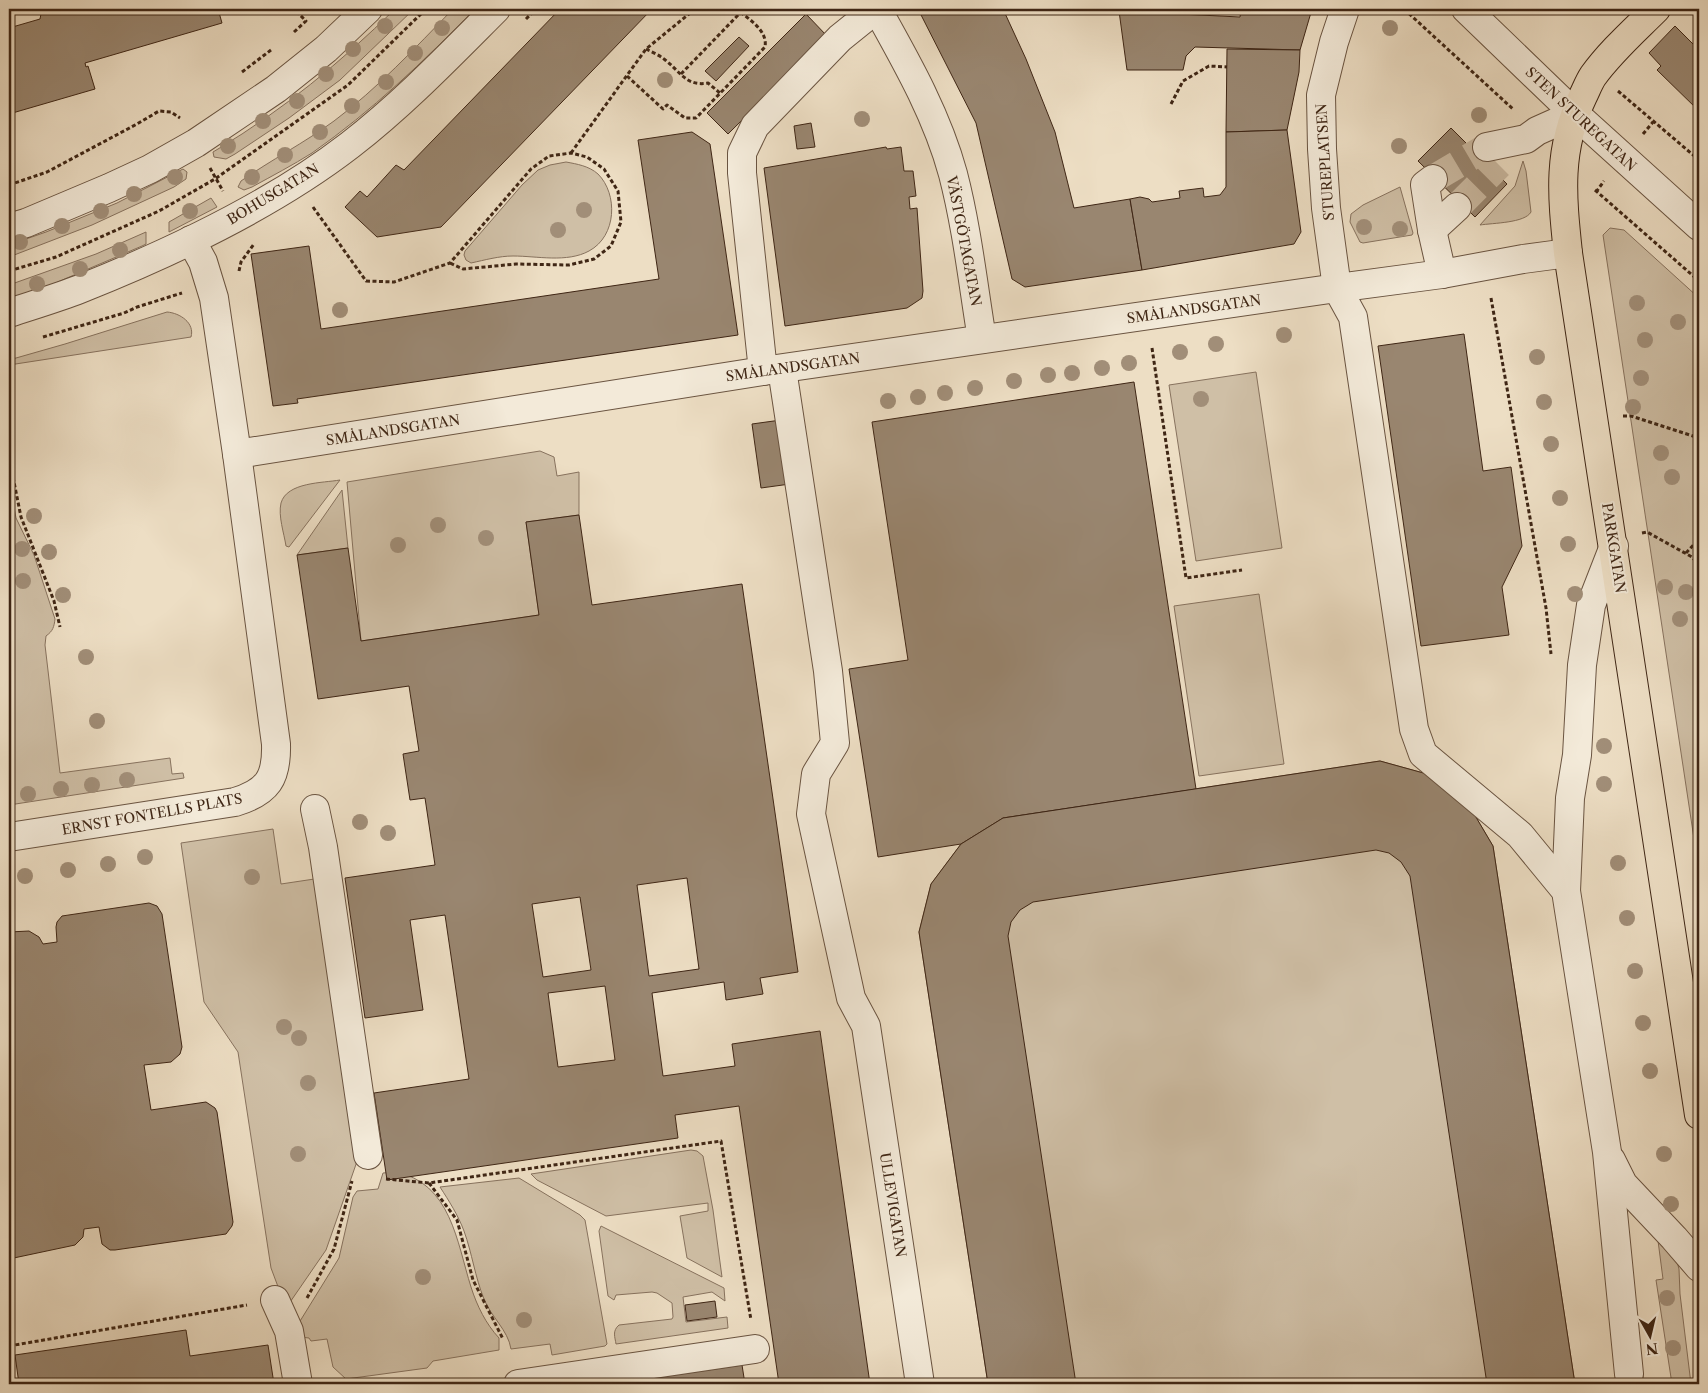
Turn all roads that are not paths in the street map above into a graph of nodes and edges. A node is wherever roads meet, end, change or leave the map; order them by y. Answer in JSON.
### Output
{"nodes":[{"id":1,"x":368,"y":9,"type":"edge"},
{"id":2,"x":496,"y":9,"type":"edge"},
{"id":3,"x":876,"y":9,"type":"edge"},
{"id":4,"x":1345,"y":9,"type":"edge"},
{"id":5,"x":1466,"y":9,"type":"edge"},
{"id":6,"x":1656,"y":9,"type":"edge"},
{"id":7,"x":1575,"y":114,"type":"junction"},
{"id":8,"x":1493,"y":156,"type":"tunnel mouth"},
{"id":9,"x":1433,"y":179,"type":"tunnel mouth"},
{"id":10,"x":1456,"y":207,"type":"tunnel mouth"},
{"id":11,"x":1699,"y":226,"type":"edge"},
{"id":12,"x":9,"y":228,"type":"edge"},
{"id":13,"x":1432,"y":230,"type":"junction"},
{"id":14,"x":191,"y":240,"type":"junction"},
{"id":15,"x":1568,"y":254,"type":"junction"},
{"id":16,"x":1442,"y":274,"type":"junction"},
{"id":17,"x":1337,"y":288,"type":"junction"},
{"id":18,"x":9,"y":313,"type":"edge"},
{"id":19,"x":982,"y":339,"type":"junction"},
{"id":20,"x":778,"y":370,"type":"junction"},
{"id":21,"x":237,"y":454,"type":"junction"},
{"id":22,"x":1614,"y":546,"type":"junction"},
{"id":23,"x":315,"y":809,"type":"dead end"},
{"id":24,"x":9,"y":838,"type":"edge"},
{"id":25,"x":1566,"y":891,"type":"junction"},
{"id":26,"x":1699,"y":1115,"type":"edge"},
{"id":27,"x":1607,"y":1152,"type":"junction"},
{"id":28,"x":368,"y":1155,"type":"road end"},
{"id":29,"x":1699,"y":1267,"type":"edge"},
{"id":30,"x":276,"y":1300,"type":"road end"},
{"id":31,"x":755,"y":1349,"type":"road end"},
{"id":32,"x":1629,"y":1374,"type":"dead end"},
{"id":33,"x":298,"y":1384,"type":"edge"},
{"id":34,"x":518,"y":1384,"type":"edge"},
{"id":35,"x":920,"y":1384,"type":"edge"}],
"edges":[{"from":1,"to":12,"type":"street"},
{"from":2,"to":14,"type":"street","name":"BOHUSGATAN"},
{"from":3,"to":19,"type":"street","name":"VÄSTGÖTAGATAN"},
{"from":3,"to":20,"type":"street","name":"ULLEVIGATAN"},
{"from":4,"to":17,"type":"street","name":"STUREPLATSEN"},
{"from":5,"to":7,"type":"street","name":"STEN STUREGATAN"},
{"from":6,"to":7,"type":"main road","name":"PARKGATAN"},
{"from":7,"to":8,"type":"street"},
{"from":7,"to":11,"type":"street","name":"STEN STUREGATAN"},
{"from":7,"to":15,"type":"main road","name":"PARKGATAN"},
{"from":9,"to":13,"type":"street"},
{"from":10,"to":13,"type":"street"},
{"from":13,"to":16,"type":"street"},
{"from":14,"to":18,"type":"street","name":"BOHUSGATAN"},
{"from":14,"to":21,"type":"street"},
{"from":15,"to":16,"type":"street","name":"SMÅLANDSGATAN"},
{"from":15,"to":22,"type":"main road","name":"PARKGATAN"},
{"from":16,"to":17,"type":"street","name":"SMÅLANDSGATAN"},
{"from":17,"to":19,"type":"street","name":"SMÅLANDSGATAN"},
{"from":17,"to":25,"type":"street"},
{"from":19,"to":20,"type":"street","name":"SMÅLANDSGATAN"},
{"from":20,"to":21,"type":"street","name":"SMÅLANDSGATAN"},
{"from":20,"to":35,"type":"street","name":"ULLEVIGATAN"},
{"from":21,"to":24,"type":"street","name":"ERNST FONTELLS PLATS"},
{"from":22,"to":25,"type":"street"},
{"from":22,"to":26,"type":"main road","name":"PARKGATAN"},
{"from":23,"to":28,"type":"street"},
{"from":25,"to":27,"type":"street"},
{"from":27,"to":29,"type":"street"},
{"from":27,"to":32,"type":"street"},
{"from":30,"to":33,"type":"street"},
{"from":31,"to":34,"type":"street"}]}
